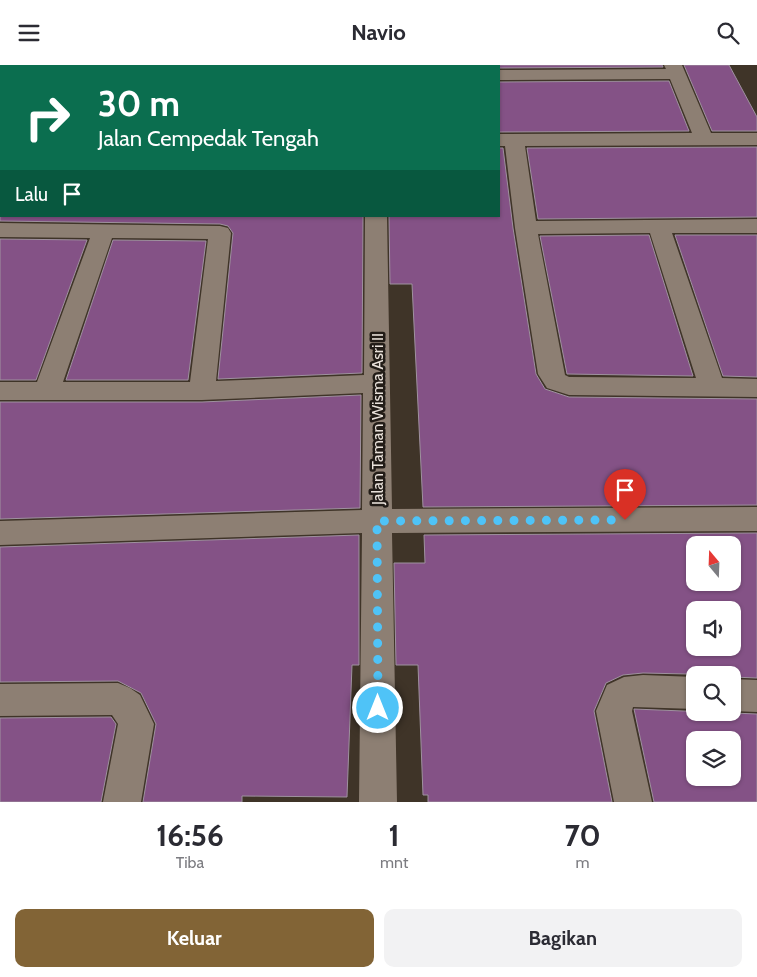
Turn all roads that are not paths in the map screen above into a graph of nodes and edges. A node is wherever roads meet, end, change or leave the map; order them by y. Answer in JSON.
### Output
{"nodes":[{"id":1,"x":675,"y":69,"type":"edge"},
{"id":2,"x":505,"y":72,"type":"edge"},
{"id":3,"x":704,"y":139,"type":"junction"},
{"id":4,"x":757,"y":139,"type":"edge"},
{"id":5,"x":506,"y":140,"type":"edge"},
{"id":6,"x":376,"y":217,"type":"edge"},
{"id":7,"x":757,"y":226,"type":"edge"},
{"id":8,"x":659,"y":227,"type":"junction"},
{"id":9,"x":526,"y":228,"type":"junction"},
{"id":10,"x":0,"y":230,"type":"edge"},
{"id":11,"x":103,"y":232,"type":"junction"},
{"id":12,"x":377,"y":381,"type":"junction"},
{"id":13,"x":712,"y":388,"type":"junction"},
{"id":14,"x":757,"y":388,"type":"edge"},
{"id":15,"x":0,"y":391,"type":"edge"},
{"id":16,"x":202,"y":391,"type":"junction"},
{"id":17,"x":46,"y":392,"type":"junction"},
{"id":18,"x":757,"y":519,"type":"edge"},
{"id":19,"x":377,"y":521,"type":"junction"},
{"id":20,"x":0,"y":533,"type":"edge"},
{"id":21,"x":686,"y":693,"type":"edge"},
{"id":22,"x":741,"y":695,"type":"edge"},
{"id":23,"x":757,"y":696,"type":"edge"},
{"id":24,"x":0,"y":699,"type":"edge"},
{"id":25,"x":122,"y":802,"type":"edge"},
{"id":26,"x":378,"y":802,"type":"edge"},
{"id":27,"x":633,"y":802,"type":"edge"}],
"edges":[{"from":1,"to":2,"type":"street"},
{"from":1,"to":3,"type":"street"},
{"from":3,"to":4,"type":"street"},
{"from":3,"to":5,"type":"street"},
{"from":5,"to":9,"type":"street"},
{"from":6,"to":12,"type":"street","name":"Jalan Taman Wisma Asri II"},
{"from":7,"to":8,"type":"street"},
{"from":8,"to":9,"type":"street"},
{"from":8,"to":13,"type":"street"},
{"from":9,"to":13,"type":"street"},
{"from":10,"to":11,"type":"street"},
{"from":11,"to":16,"type":"street"},
{"from":11,"to":17,"type":"street"},
{"from":12,"to":16,"type":"street"},
{"from":12,"to":19,"type":"street","name":"Jalan Taman Wisma Asri II"},
{"from":13,"to":14,"type":"street"},
{"from":15,"to":17,"type":"street"},
{"from":16,"to":17,"type":"street"},
{"from":18,"to":19,"type":"street"},
{"from":19,"to":20,"type":"street"},
{"from":19,"to":26,"type":"street","name":"Jalan Taman Wisma Asri II"},
{"from":21,"to":27,"type":"street"},
{"from":22,"to":23,"type":"street"},
{"from":24,"to":25,"type":"street"}]}
